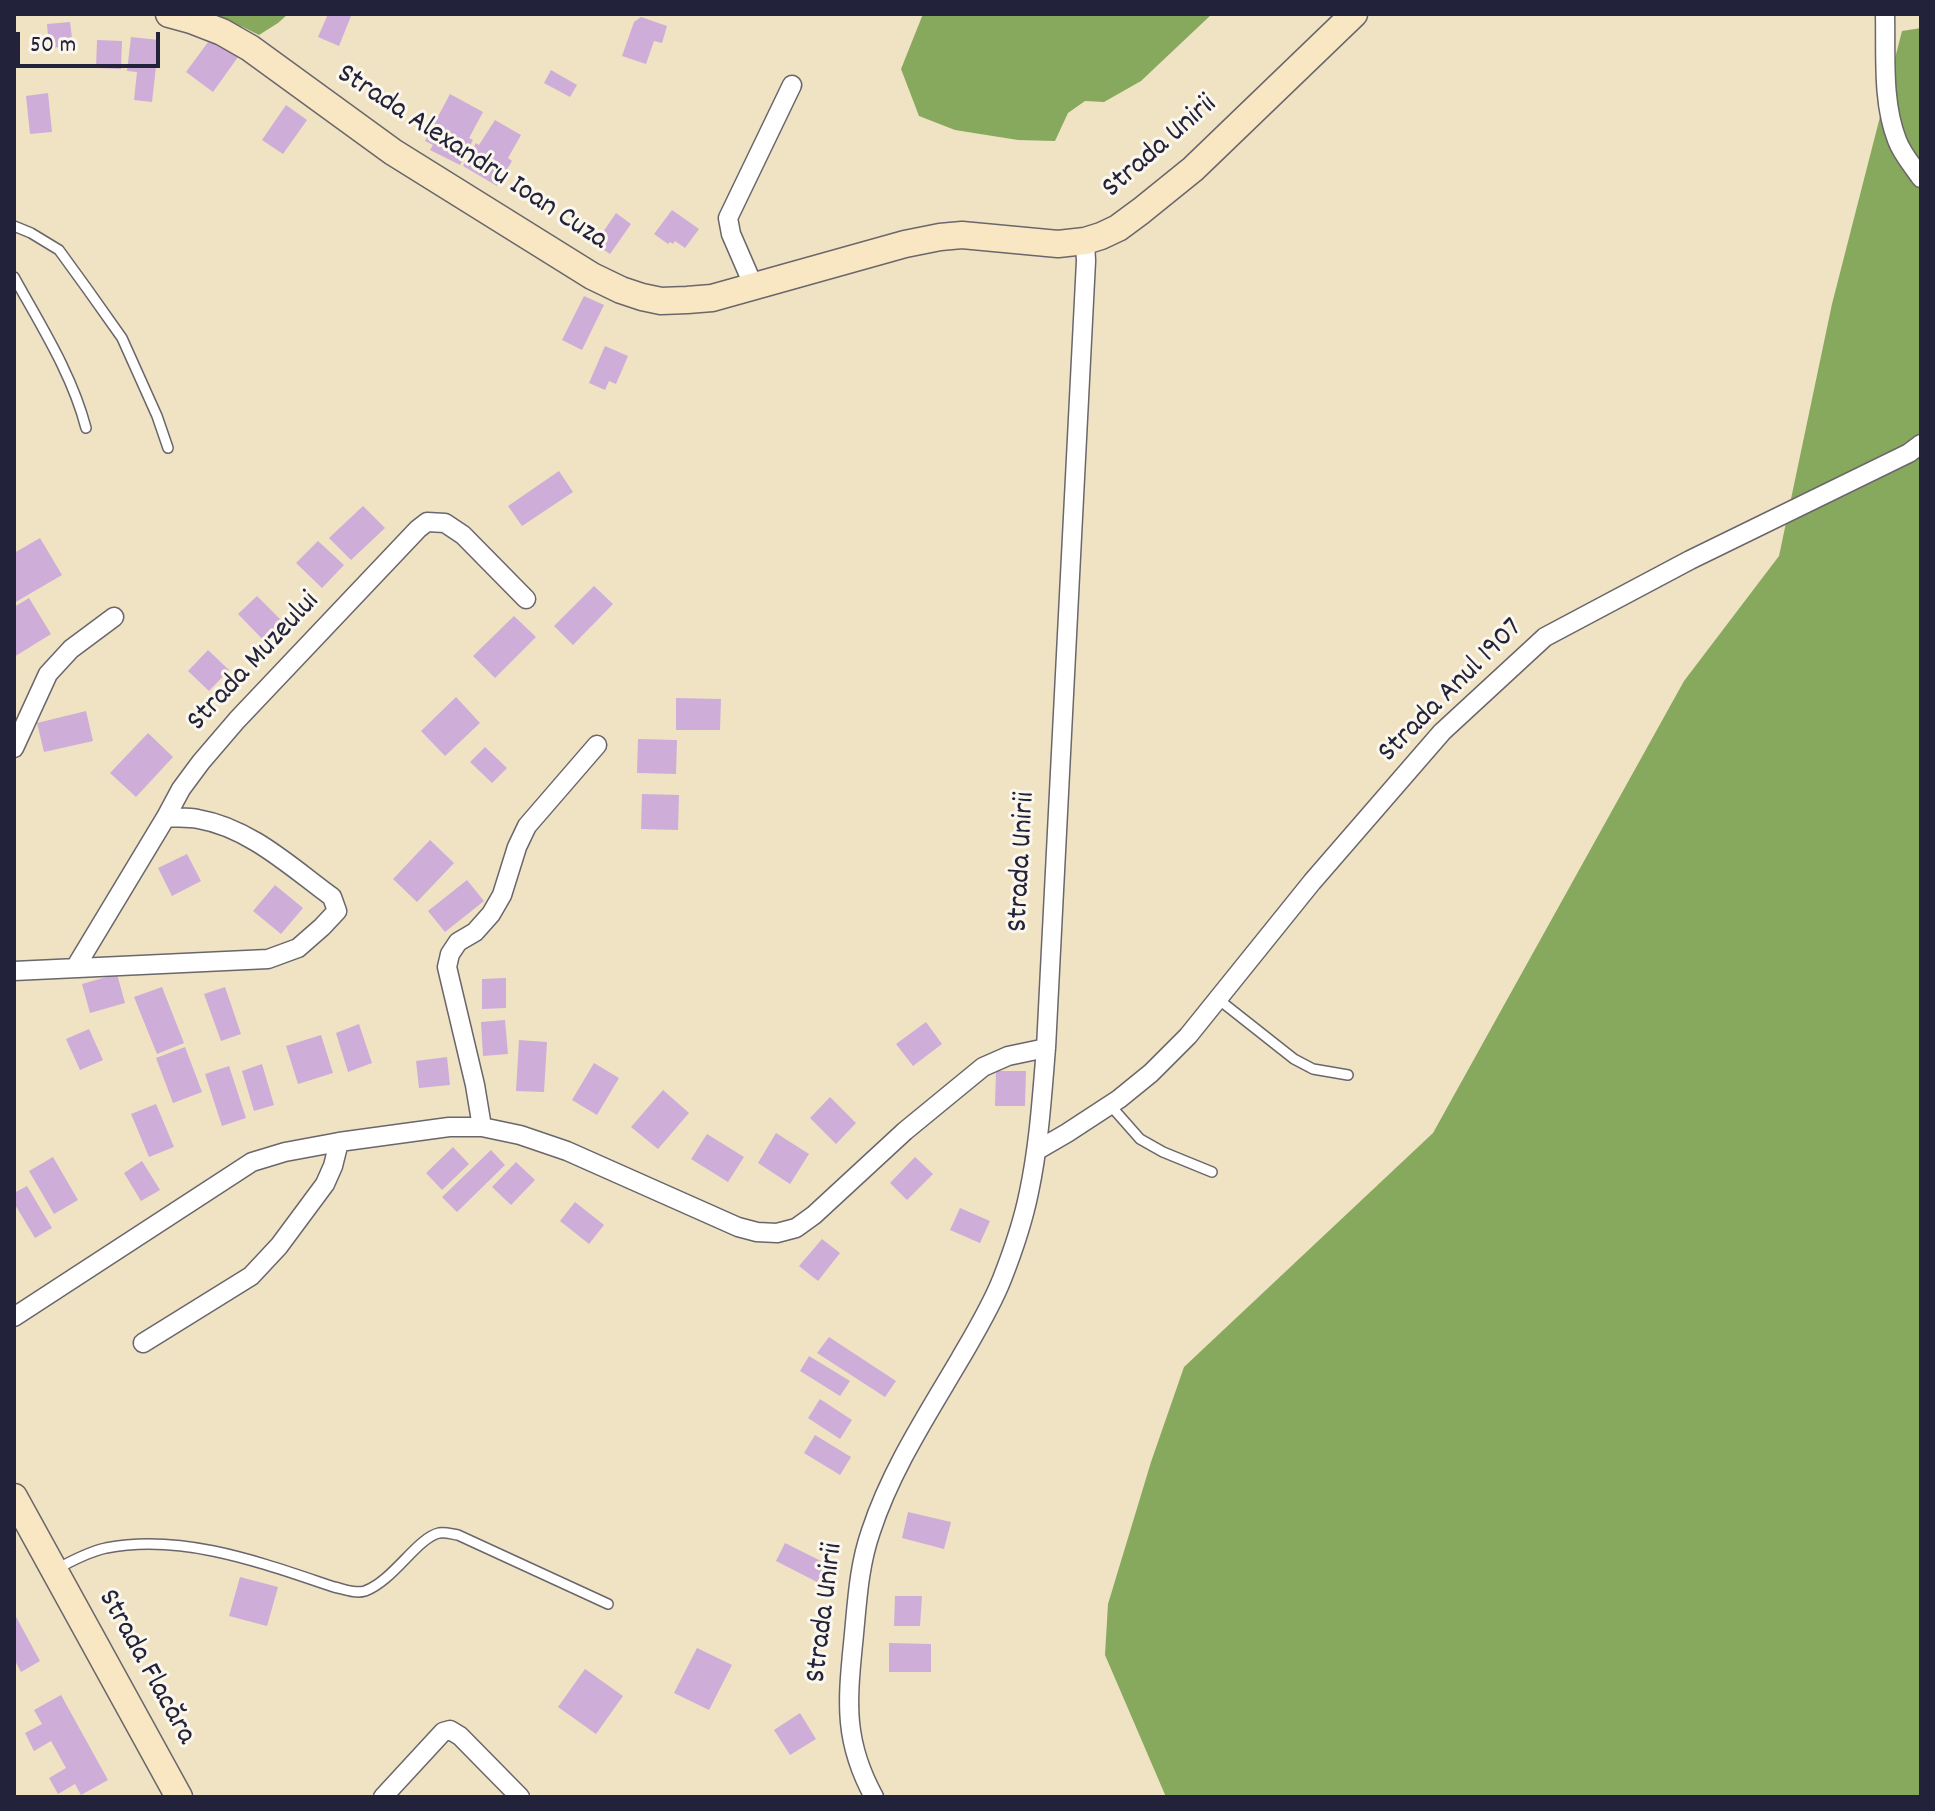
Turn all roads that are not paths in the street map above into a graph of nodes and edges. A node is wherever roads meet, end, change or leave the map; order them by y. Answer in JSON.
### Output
{"nodes":[{"id":1,"x":169,"y":14,"type":"edge"},
{"id":2,"x":1354,"y":14,"type":"edge"},
{"id":3,"x":1885,"y":14,"type":"edge"},
{"id":4,"x":792,"y":85,"type":"dead end"},
{"id":5,"x":1921,"y":178,"type":"edge"},
{"id":6,"x":14,"y":226,"type":"edge"},
{"id":7,"x":1085,"y":241,"type":"junction"},
{"id":8,"x":14,"y":277,"type":"edge"},
{"id":9,"x":754,"y":287,"type":"junction"},
{"id":10,"x":86,"y":428,"type":"dead end"},
{"id":11,"x":1921,"y":444,"type":"edge"},
{"id":12,"x":168,"y":448,"type":"dead end"},
{"id":13,"x":526,"y":599,"type":"dead end"},
{"id":14,"x":114,"y":617,"type":"dead end"},
{"id":15,"x":597,"y":745,"type":"dead end"},
{"id":16,"x":14,"y":748,"type":"edge"},
{"id":17,"x":166,"y":817,"type":"junction"},
{"id":18,"x":75,"y":968,"type":"junction"},
{"id":19,"x":14,"y":971,"type":"edge"},
{"id":20,"x":1218,"y":999,"type":"junction"},
{"id":21,"x":1046,"y":1048,"type":"junction"},
{"id":22,"x":1348,"y":1075,"type":"dead end"},
{"id":23,"x":1110,"y":1105,"type":"junction"},
{"id":24,"x":482,"y":1127,"type":"junction"},
{"id":25,"x":339,"y":1142,"type":"junction"},
{"id":26,"x":1036,"y":1151,"type":"junction"},
{"id":27,"x":1212,"y":1172,"type":"dead end"},
{"id":28,"x":14,"y":1317,"type":"edge"},
{"id":29,"x":143,"y":1343,"type":"dead end"},
{"id":30,"x":14,"y":1497,"type":"edge"},
{"id":31,"x":55,"y":1570,"type":"junction"},
{"id":32,"x":608,"y":1604,"type":"dead end"},
{"id":33,"x":179,"y":1797,"type":"edge"},
{"id":34,"x":383,"y":1797,"type":"edge"},
{"id":35,"x":520,"y":1797,"type":"edge"},
{"id":36,"x":874,"y":1797,"type":"edge"}],
"edges":[{"from":1,"to":9,"type":"main road","name":"Strada Alexandru Ioan Cuza"},
{"from":2,"to":7,"type":"main road","name":"Strada Unirii"},
{"from":3,"to":5,"type":"street"},
{"from":4,"to":9,"type":"street"},
{"from":6,"to":12,"type":"lane"},
{"from":7,"to":9,"type":"main road","name":"Strada Alexandru Ioan Cuza"},
{"from":7,"to":21,"type":"street","name":"Strada Unirii"},
{"from":8,"to":10,"type":"lane"},
{"from":11,"to":20,"type":"street","name":"Strada Anul 1907"},
{"from":13,"to":17,"type":"street","name":"Strada Muzeului"},
{"from":14,"to":16,"type":"street"},
{"from":15,"to":24,"type":"street"},
{"from":17,"to":18,"type":"street","name":"Strada Muzeului"},
{"from":17,"to":18,"type":"street"},
{"from":18,"to":19,"type":"street"},
{"from":20,"to":22,"type":"lane"},
{"from":20,"to":23,"type":"street","name":"Strada Anul 1907"},
{"from":21,"to":24,"type":"street"},
{"from":21,"to":26,"type":"street","name":"Strada Unirii"},
{"from":23,"to":26,"type":"street","name":"Strada Anul 1907"},
{"from":23,"to":27,"type":"lane"},
{"from":24,"to":25,"type":"street"},
{"from":25,"to":28,"type":"street"},
{"from":25,"to":29,"type":"street"},
{"from":26,"to":36,"type":"street","name":"Strada Unirii"},
{"from":30,"to":31,"type":"main road","name":"Strada Flacăra"},
{"from":31,"to":32,"type":"lane","name":"Strada Flacăra"},
{"from":31,"to":33,"type":"main road","name":"Strada Flacăra"},
{"from":34,"to":35,"type":"street"}]}
